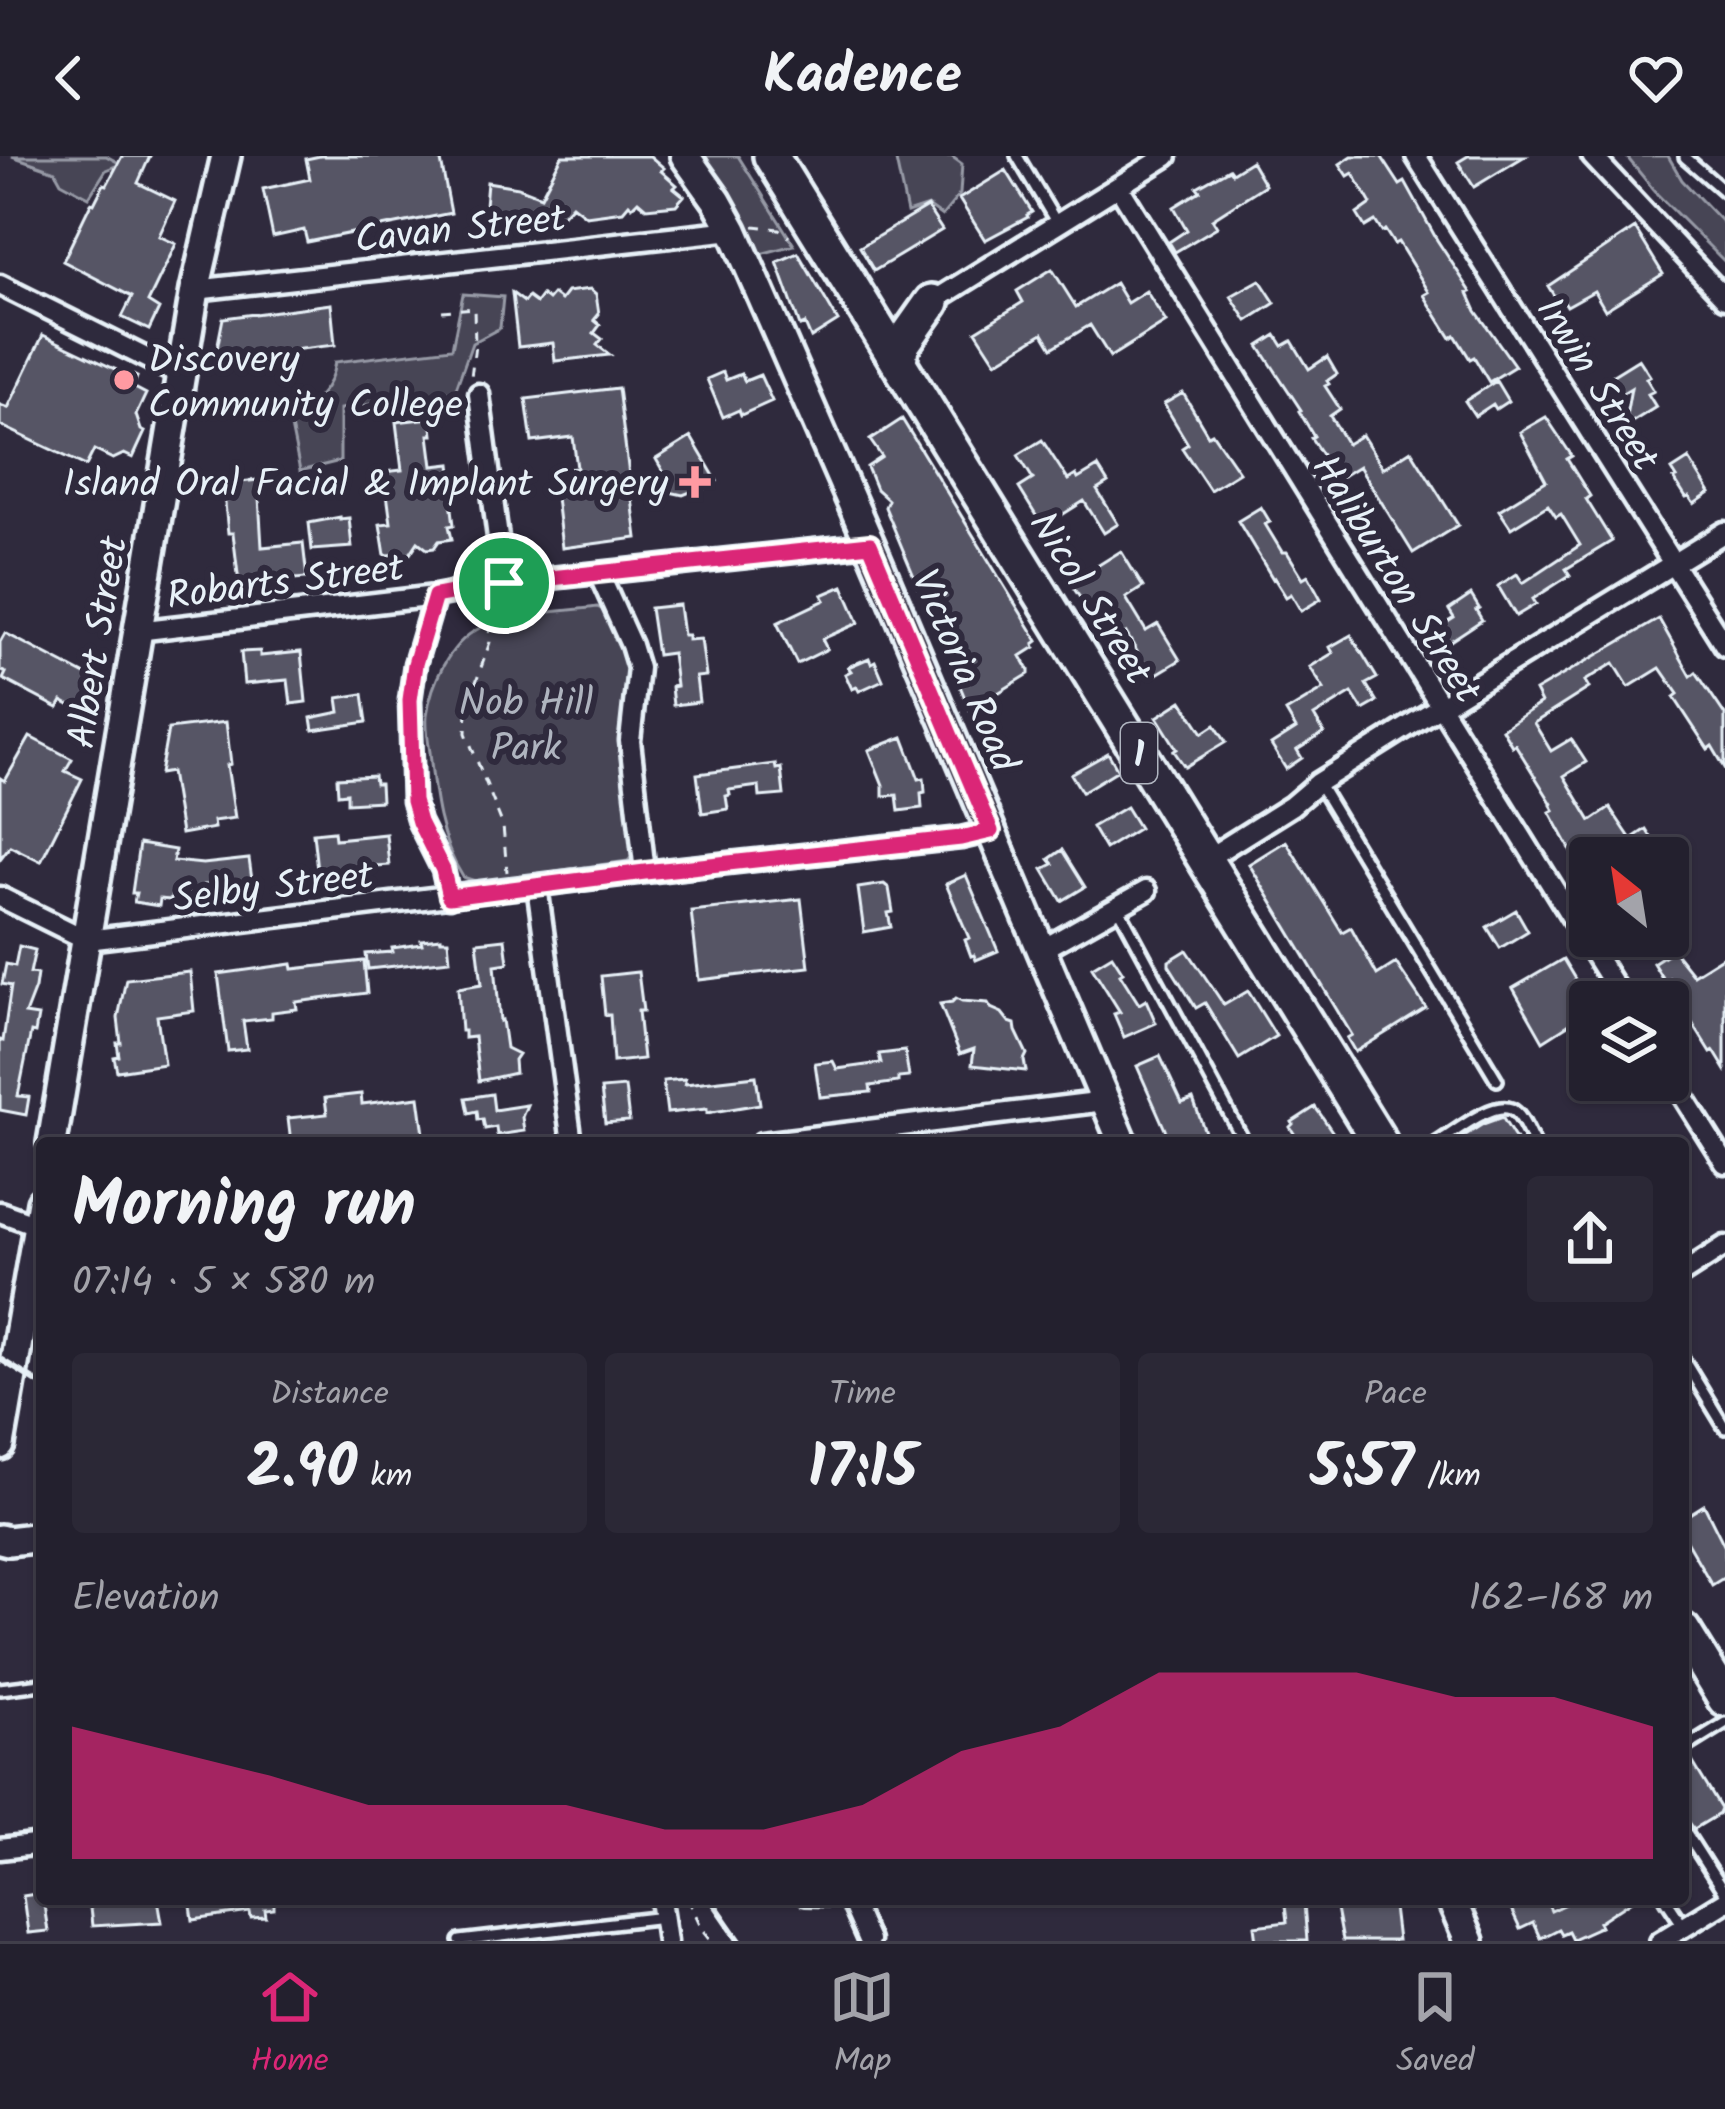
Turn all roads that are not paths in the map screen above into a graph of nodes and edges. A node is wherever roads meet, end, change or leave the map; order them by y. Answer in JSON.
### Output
{"nodes":[{"id":1,"x":226,"y":156,"type":"edge"},
{"id":2,"x":686,"y":156,"type":"edge"},
{"id":3,"x":771,"y":156,"type":"edge"},
{"id":4,"x":1017,"y":156,"type":"edge"},
{"id":5,"x":1168,"y":156,"type":"edge"},
{"id":6,"x":1416,"y":156,"type":"edge"},
{"id":7,"x":1592,"y":156,"type":"edge"},
{"id":8,"x":1684,"y":157,"type":"edge"},
{"id":9,"x":1119,"y":187,"type":"junction"},
{"id":10,"x":1725,"y":192,"type":"edge"},
{"id":11,"x":1058,"y":225,"type":"junction"},
{"id":12,"x":740,"y":228,"type":"junction"},
{"id":13,"x":0,"y":286,"type":"edge"},
{"id":14,"x":195,"y":290,"type":"junction"},
{"id":15,"x":1725,"y":298,"type":"edge"},
{"id":16,"x":932,"y":302,"type":"junction"},
{"id":17,"x":868,"y":312,"type":"junction"},
{"id":18,"x":899,"y":362,"type":"junction"},
{"id":19,"x":180,"y":375,"type":"junction"},
{"id":20,"x":475,"y":386,"type":"road end"},
{"id":21,"x":1725,"y":532,"type":"edge"},
{"id":22,"x":870,"y":544,"type":"junction"},
{"id":23,"x":1674,"y":564,"type":"junction"},
{"id":24,"x":599,"y":574,"type":"junction"},
{"id":25,"x":494,"y":584,"type":"junction"},
{"id":26,"x":435,"y":596,"type":"junction"},
{"id":27,"x":136,"y":631,"type":"junction"},
{"id":28,"x":1725,"y":646,"type":"edge"},
{"id":29,"x":1439,"y":707,"type":"junction"},
{"id":30,"x":1318,"y":783,"type":"junction"},
{"id":31,"x":991,"y":831,"type":"junction"},
{"id":32,"x":1205,"y":860,"type":"junction"},
{"id":33,"x":645,"y":872,"type":"junction"},
{"id":34,"x":537,"y":886,"type":"junction"},
{"id":35,"x":1146,"y":891,"type":"dead end"},
{"id":36,"x":0,"y":897,"type":"edge"},
{"id":37,"x":449,"y":897,"type":"junction"},
{"id":38,"x":1118,"y":907,"type":"junction"},
{"id":39,"x":87,"y":940,"type":"junction"},
{"id":40,"x":1041,"y":950,"type":"junction"},
{"id":41,"x":1611,"y":981,"type":"edge"},
{"id":42,"x":1497,"y":1080,"type":"dead end"},
{"id":43,"x":1105,"y":1101,"type":"junction"},
{"id":44,"x":1686,"y":1101,"type":"edge"},
{"id":45,"x":53,"y":1137,"type":"edge"},
{"id":46,"x":571,"y":1137,"type":"edge"},
{"id":47,"x":811,"y":1137,"type":"edge"},
{"id":48,"x":1120,"y":1137,"type":"edge"},
{"id":49,"x":1242,"y":1137,"type":"edge"},
{"id":50,"x":1376,"y":1137,"type":"edge"},
{"id":51,"x":1447,"y":1137,"type":"edge"},
{"id":52,"x":1531,"y":1137,"type":"edge"},
{"id":53,"x":1725,"y":1163,"type":"edge"},
{"id":54,"x":0,"y":1212,"type":"edge"},
{"id":55,"x":36,"y":1217,"type":"edge"},
{"id":56,"x":36,"y":1246,"type":"edge"},
{"id":57,"x":1725,"y":1246,"type":"edge"},
{"id":58,"x":1689,"y":1269,"type":"edge"},
{"id":59,"x":1689,"y":1369,"type":"edge"},
{"id":60,"x":1725,"y":1428,"type":"edge"},
{"id":61,"x":0,"y":1445,"type":"edge"},
{"id":62,"x":36,"y":1538,"type":"edge"},
{"id":63,"x":0,"y":1539,"type":"edge"},
{"id":64,"x":1689,"y":1640,"type":"edge"},
{"id":65,"x":36,"y":1685,"type":"edge"},
{"id":66,"x":0,"y":1689,"type":"edge"},
{"id":67,"x":1725,"y":1699,"type":"edge"},
{"id":68,"x":1725,"y":1724,"type":"edge"},
{"id":69,"x":1689,"y":1745,"type":"edge"},
{"id":70,"x":1689,"y":1838,"type":"edge"},
{"id":71,"x":36,"y":1845,"type":"edge"},
{"id":72,"x":0,"y":1849,"type":"edge"},
{"id":73,"x":1725,"y":1897,"type":"edge"},
{"id":74,"x":855,"y":1905,"type":"edge"},
{"id":75,"x":1454,"y":1905,"type":"edge"},
{"id":76,"x":1670,"y":1905,"type":"edge"},
{"id":77,"x":663,"y":1908,"type":"edge"},
{"id":78,"x":1684,"y":1926,"type":"junction"},
{"id":79,"x":460,"y":1941,"type":"edge"},
{"id":80,"x":667,"y":1941,"type":"edge"},
{"id":81,"x":868,"y":1941,"type":"edge"},
{"id":82,"x":1469,"y":1941,"type":"edge"},
{"id":83,"x":1660,"y":1941,"type":"edge"}],
"edges":[{"from":1,"to":14,"type":"street","name":"Albert Street"},
{"from":2,"to":12,"type":"street","name":"Victoria Road"},
{"from":3,"to":17,"type":"highway","name":"Nicol Street","number":"1"},
{"from":4,"to":11,"type":"lane"},
{"from":5,"to":9,"type":"street"},
{"from":6,"to":23,"type":"street","name":"Irwin Street"},
{"from":7,"to":15,"type":"street"},
{"from":8,"to":10,"type":"lane"},
{"from":9,"to":11,"type":"street"},
{"from":9,"to":29,"type":"street","name":"Haliburton Street"},
{"from":11,"to":16,"type":"street"},
{"from":12,"to":14,"type":"street","name":"Cavan Street"},
{"from":12,"to":22,"type":"street","name":"Victoria Road"},
{"from":13,"to":19,"type":"street"},
{"from":14,"to":19,"type":"street","name":"Albert Street"},
{"from":16,"to":17,"type":"highway"},
{"from":16,"to":18,"type":"highway"},
{"from":17,"to":18,"type":"highway","name":"Nicol Street","number":"1"},
{"from":18,"to":32,"type":"highway","name":"Nicol Street","number":"1"},
{"from":19,"to":27,"type":"street","name":"Albert Street"},
{"from":20,"to":25,"type":"street"},
{"from":21,"to":23,"type":"street"},
{"from":22,"to":24,"type":"street","name":"Robarts Street"},
{"from":22,"to":31,"type":"street","name":"Victoria Road"},
{"from":23,"to":28,"type":"street","name":"Irwin Street"},
{"from":23,"to":29,"type":"street"},
{"from":24,"to":25,"type":"street","name":"Robarts Street"},
{"from":24,"to":33,"type":"street"},
{"from":25,"to":26,"type":"street","name":"Robarts Street"},
{"from":26,"to":27,"type":"street","name":"Robarts Street"},
{"from":26,"to":37,"type":"street"},
{"from":27,"to":39,"type":"street","name":"Albert Street"},
{"from":29,"to":30,"type":"street"},
{"from":29,"to":41,"type":"street","name":"Haliburton Street"},
{"from":30,"to":32,"type":"street"},
{"from":30,"to":42,"type":"lane"},
{"from":31,"to":33,"type":"street","name":"Selby Street"},
{"from":31,"to":40,"type":"street","name":"Victoria Road"},
{"from":32,"to":50,"type":"highway","name":"Nicol Street","number":"1"},
{"from":33,"to":34,"type":"street","name":"Selby Street"},
{"from":34,"to":37,"type":"street","name":"Selby Street"},
{"from":34,"to":46,"type":"street"},
{"from":35,"to":38,"type":"street"},
{"from":36,"to":39,"type":"street"},
{"from":37,"to":39,"type":"street","name":"Selby Street"},
{"from":38,"to":40,"type":"street"},
{"from":38,"to":49,"type":"lane"},
{"from":39,"to":45,"type":"street","name":"Albert Street"},
{"from":40,"to":43,"type":"street","name":"Victoria Road"},
{"from":43,"to":47,"type":"street"},
{"from":43,"to":48,"type":"street","name":"Victoria Road"},
{"from":44,"to":53,"type":"street"},
{"from":51,"to":52,"type":"lane"},
{"from":54,"to":55,"type":"street"},
{"from":56,"to":61,"type":"street"},
{"from":57,"to":58,"type":"street"},
{"from":59,"to":60,"type":"lane"},
{"from":62,"to":63,"type":"street"},
{"from":64,"to":67,"type":"highway"},
{"from":65,"to":66,"type":"lane"},
{"from":68,"to":69,"type":"lane"},
{"from":70,"to":73,"type":"lane"},
{"from":71,"to":72,"type":"street"},
{"from":73,"to":78,"type":"street"},
{"from":74,"to":81,"type":"street"},
{"from":75,"to":82,"type":"street"},
{"from":76,"to":78,"type":"lane"},
{"from":77,"to":79,"type":"lane"},
{"from":77,"to":80,"type":"street"},
{"from":78,"to":83,"type":"street"}]}
